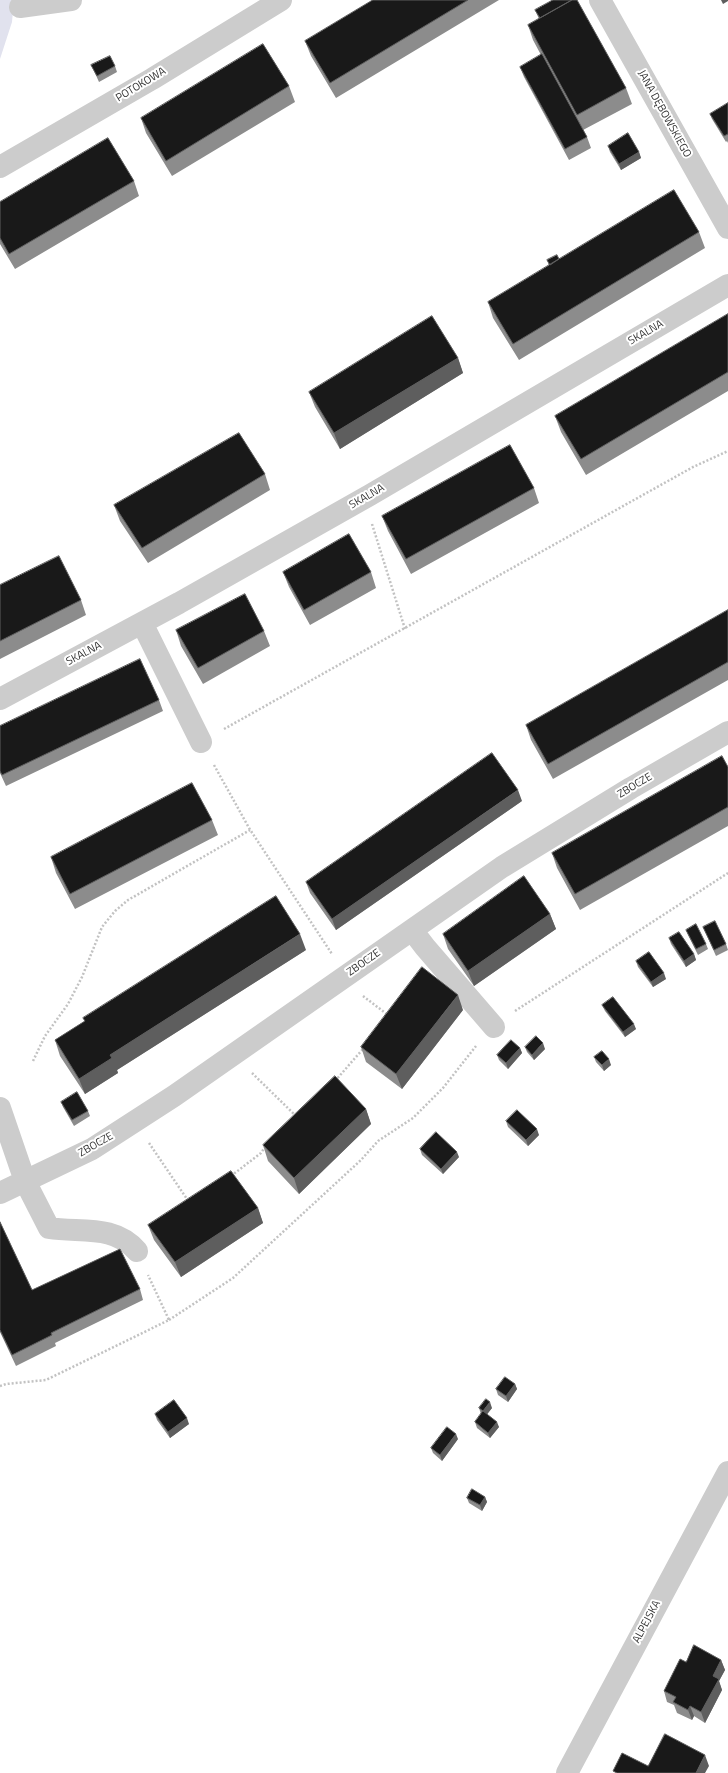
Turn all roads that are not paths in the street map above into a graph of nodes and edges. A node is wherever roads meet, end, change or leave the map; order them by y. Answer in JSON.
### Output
{"nodes":[{"id":1,"x":71,"y":0,"type":"edge"},
{"id":2,"x":280,"y":0,"type":"edge"},
{"id":3,"x":600,"y":0,"type":"edge"},
{"id":4,"x":20,"y":7,"type":"dead end"},
{"id":5,"x":0,"y":167,"type":"edge"},
{"id":6,"x":728,"y":228,"type":"edge"},
{"id":7,"x":728,"y":285,"type":"edge"},
{"id":8,"x":142,"y":623,"type":"junction"},
{"id":9,"x":0,"y":699,"type":"edge"},
{"id":10,"x":728,"y":732,"type":"edge"},
{"id":11,"x":201,"y":742,"type":"road end"},
{"id":12,"x":412,"y":930,"type":"junction"},
{"id":13,"x":494,"y":1027,"type":"road end"},
{"id":14,"x":0,"y":1108,"type":"edge"},
{"id":15,"x":25,"y":1181,"type":"junction"},
{"id":16,"x":0,"y":1193,"type":"edge"},
{"id":17,"x":137,"y":1250,"type":"road end"},
{"id":18,"x":728,"y":1472,"type":"edge"},
{"id":19,"x":567,"y":1773,"type":"edge"}],
"edges":[{"from":1,"to":4,"type":"street"},
{"from":2,"to":5,"type":"street","name":"POTOKOWA"},
{"from":3,"to":6,"type":"street","name":"JANA DĘBOWSKIEGO"},
{"from":7,"to":8,"type":"street","name":"SKALNA"},
{"from":8,"to":9,"type":"street","name":"SKALNA"},
{"from":8,"to":11,"type":"street"},
{"from":10,"to":12,"type":"street","name":"ZBOCZE"},
{"from":12,"to":13,"type":"street"},
{"from":12,"to":15,"type":"street","name":"ZBOCZE"},
{"from":14,"to":15,"type":"street"},
{"from":15,"to":16,"type":"street","name":"ZBOCZE"},
{"from":15,"to":17,"type":"street"},
{"from":18,"to":19,"type":"street","name":"ALPEJSKA"}]}
